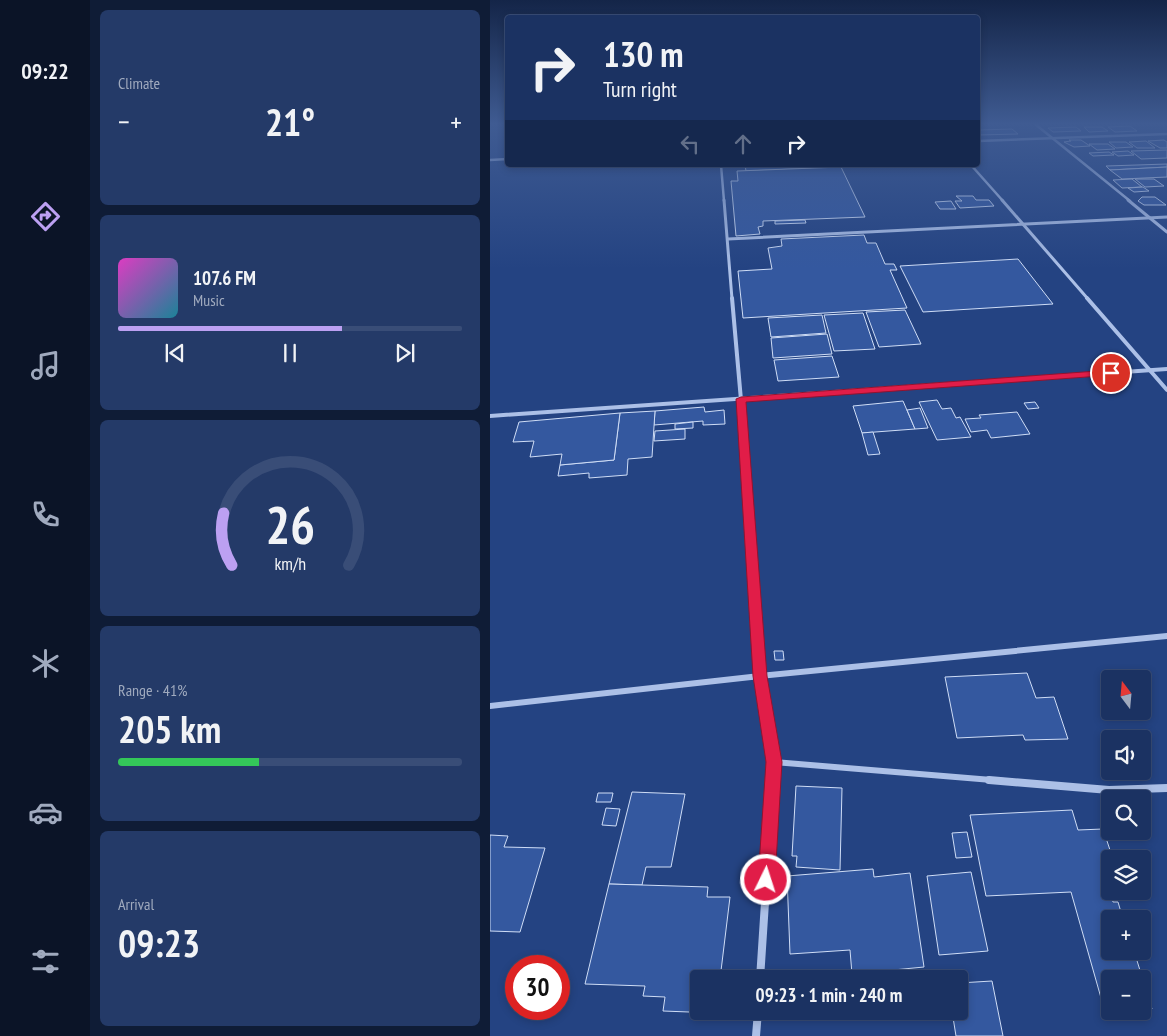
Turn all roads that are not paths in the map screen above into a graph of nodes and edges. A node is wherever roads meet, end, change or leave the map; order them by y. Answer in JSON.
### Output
{"nodes":[{"id":1,"x":722,"y":172,"type":"edge"},
{"id":2,"x":977,"y":172,"type":"edge"},
{"id":3,"x":1094,"y":172,"type":"edge"},
{"id":4,"x":1167,"y":217,"type":"edge"},
{"id":5,"x":1150,"y":218,"type":"junction"},
{"id":6,"x":1021,"y":224,"type":"junction"},
{"id":7,"x":1167,"y":232,"type":"edge"},
{"id":8,"x":728,"y":240,"type":"junction"},
{"id":9,"x":1167,"y":369,"type":"edge"},
{"id":10,"x":1150,"y":370,"type":"junction"},
{"id":11,"x":1167,"y":390,"type":"edge"},
{"id":12,"x":741,"y":399,"type":"junction"},
{"id":13,"x":490,"y":416,"type":"edge"},
{"id":14,"x":1167,"y":636,"type":"edge"},
{"id":15,"x":760,"y":676,"type":"junction"},
{"id":16,"x":490,"y":706,"type":"edge"},
{"id":17,"x":774,"y":762,"type":"junction"},
{"id":18,"x":1167,"y":788,"type":"edge"},
{"id":19,"x":761,"y":970,"type":"edge"},
{"id":20,"x":757,"y":1020,"type":"edge"},
{"id":21,"x":756,"y":1036,"type":"edge"}],
"edges":[{"from":1,"to":8,"type":"street"},
{"from":2,"to":6,"type":"street"},
{"from":3,"to":5,"type":"street"},
{"from":4,"to":5,"type":"street"},
{"from":5,"to":6,"type":"street"},
{"from":5,"to":7,"type":"street"},
{"from":6,"to":8,"type":"street"},
{"from":6,"to":10,"type":"street"},
{"from":8,"to":12,"type":"street"},
{"from":9,"to":10,"type":"street"},
{"from":10,"to":11,"type":"street"},
{"from":10,"to":12,"type":"street"},
{"from":12,"to":13,"type":"street"},
{"from":12,"to":15,"type":"street"},
{"from":14,"to":15,"type":"street"},
{"from":15,"to":16,"type":"street"},
{"from":15,"to":17,"type":"street"},
{"from":17,"to":18,"type":"street"},
{"from":17,"to":19,"type":"street"},
{"from":20,"to":21,"type":"street"}]}
